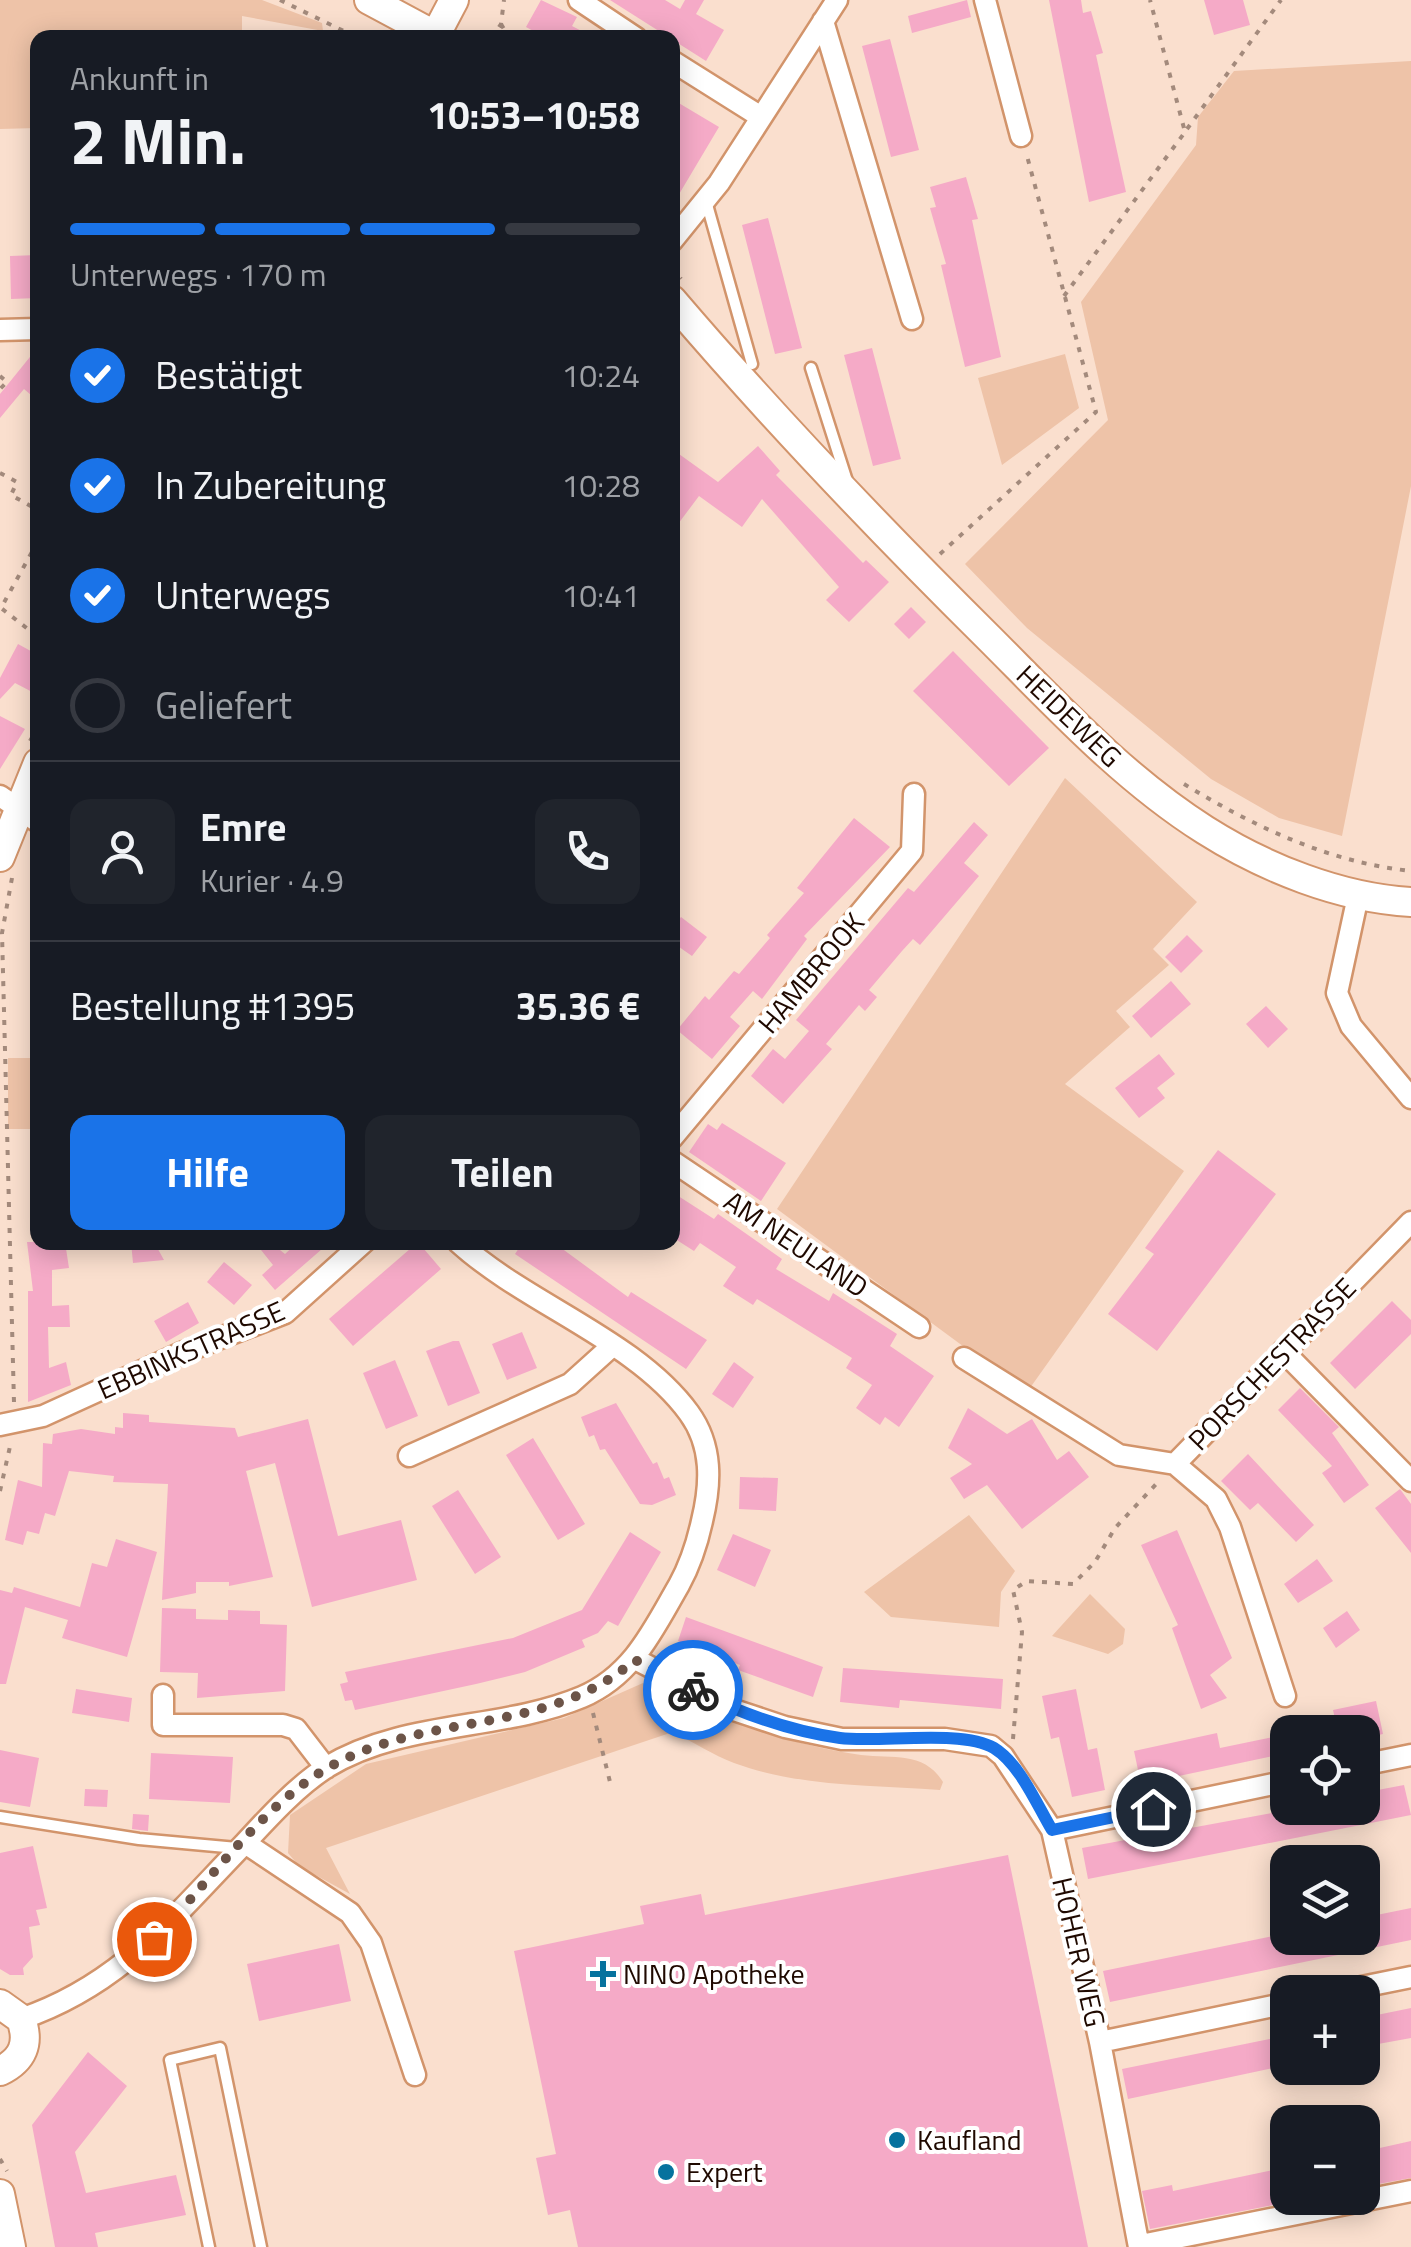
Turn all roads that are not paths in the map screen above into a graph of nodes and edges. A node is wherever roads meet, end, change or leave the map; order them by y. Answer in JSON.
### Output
{"nodes":[{"id":1,"x":369,"y":0,"type":"edge"},
{"id":2,"x":454,"y":0,"type":"edge"},
{"id":3,"x":579,"y":0,"type":"edge"},
{"id":4,"x":837,"y":0,"type":"edge"},
{"id":5,"x":985,"y":0,"type":"edge"},
{"id":6,"x":823,"y":21,"type":"junction"},
{"id":7,"x":425,"y":30,"type":"edge"},
{"id":8,"x":439,"y":30,"type":"edge"},
{"id":9,"x":624,"y":30,"type":"edge"},
{"id":10,"x":680,"y":66,"type":"edge"},
{"id":11,"x":761,"y":117,"type":"junction"},
{"id":12,"x":1021,"y":136,"type":"road end"},
{"id":13,"x":706,"y":200,"type":"junction"},
{"id":14,"x":680,"y":231,"type":"edge"},
{"id":15,"x":680,"y":294,"type":"edge"},
{"id":16,"x":912,"y":319,"type":"dead end"},
{"id":17,"x":30,"y":329,"type":"edge"},
{"id":18,"x":0,"y":330,"type":"edge"},
{"id":19,"x":752,"y":364,"type":"dead end"},
{"id":20,"x":811,"y":368,"type":"dead end"},
{"id":21,"x":850,"y":494,"type":"junction"},
{"id":22,"x":30,"y":781,"type":"edge"},
{"id":23,"x":914,"y":794,"type":"dead end"},
{"id":24,"x":18,"y":809,"type":"edge"},
{"id":25,"x":8,"y":860,"type":"edge"},
{"id":26,"x":1358,"y":896,"type":"junction"},
{"id":27,"x":1411,"y":902,"type":"edge"},
{"id":28,"x":1411,"y":1098,"type":"edge"},
{"id":29,"x":680,"y":1128,"type":"edge"},
{"id":30,"x":680,"y":1165,"type":"edge"},
{"id":31,"x":1411,"y":1222,"type":"edge"},
{"id":32,"x":355,"y":1250,"type":"edge"},
{"id":33,"x":467,"y":1250,"type":"edge"},
{"id":34,"x":919,"y":1327,"type":"dead end"},
{"id":35,"x":611,"y":1347,"type":"junction"},
{"id":36,"x":1283,"y":1351,"type":"junction"},
{"id":37,"x":964,"y":1358,"type":"dead end"},
{"id":38,"x":7,"y":1425,"type":"edge"},
{"id":39,"x":409,"y":1456,"type":"dead end"},
{"id":40,"x":1175,"y":1464,"type":"junction"},
{"id":41,"x":1411,"y":1480,"type":"edge"},
{"id":42,"x":635,"y":1660,"type":"junction"},
{"id":43,"x":162,"y":1694,"type":"dead end"},
{"id":44,"x":1285,"y":1696,"type":"dead end"},
{"id":45,"x":1411,"y":1755,"type":"edge"},
{"id":46,"x":1380,"y":1761,"type":"edge"},
{"id":47,"x":326,"y":1768,"type":"junction"},
{"id":48,"x":1270,"y":1785,"type":"edge"},
{"id":49,"x":0,"y":1816,"type":"edge"},
{"id":50,"x":1052,"y":1830,"type":"junction"},
{"id":51,"x":242,"y":1845,"type":"junction"},
{"id":52,"x":1411,"y":1977,"type":"edge"},
{"id":53,"x":1380,"y":1983,"type":"edge"},
{"id":54,"x":1270,"y":2007,"type":"edge"},
{"id":55,"x":10,"y":2012,"type":"edge"},
{"id":56,"x":1100,"y":2042,"type":"junction"},
{"id":57,"x":0,"y":2071,"type":"edge"},
{"id":58,"x":415,"y":2075,"type":"dead end"},
{"id":59,"x":1411,"y":2191,"type":"edge"},
{"id":60,"x":0,"y":2194,"type":"edge"},
{"id":61,"x":1140,"y":2246,"type":"edge"},
{"id":62,"x":11,"y":2247,"type":"edge"},
{"id":63,"x":209,"y":2247,"type":"edge"},
{"id":64,"x":261,"y":2247,"type":"edge"}],
"edges":[{"from":1,"to":7,"type":"street"},
{"from":2,"to":8,"type":"street"},
{"from":3,"to":9,"type":"street"},
{"from":4,"to":6,"type":"street"},
{"from":5,"to":12,"type":"street"},
{"from":6,"to":11,"type":"street"},
{"from":6,"to":16,"type":"street"},
{"from":10,"to":11,"type":"street"},
{"from":11,"to":13,"type":"street"},
{"from":13,"to":14,"type":"street"},
{"from":13,"to":19,"type":"lane"},
{"from":15,"to":21,"type":"street","name":"HEIDEWEG"},
{"from":17,"to":18,"type":"street"},
{"from":20,"to":21,"type":"lane"},
{"from":21,"to":26,"type":"street","name":"HEIDEWEG"},
{"from":22,"to":24,"type":"street"},
{"from":23,"to":29,"type":"street","name":"HAMBROOK"},
{"from":24,"to":25,"type":"street"},
{"from":26,"to":27,"type":"street","name":"HEIDEWEG"},
{"from":26,"to":28,"type":"street"},
{"from":30,"to":34,"type":"street","name":"AM NEULAND"},
{"from":31,"to":36,"type":"street","name":"PORSCHESTRASSE"},
{"from":32,"to":38,"type":"street","name":"EBBINKSTRASSE"},
{"from":33,"to":35,"type":"street"},
{"from":35,"to":39,"type":"street"},
{"from":35,"to":42,"type":"street"},
{"from":36,"to":40,"type":"street","name":"PORSCHESTRASSE"},
{"from":36,"to":41,"type":"street"},
{"from":37,"to":40,"type":"street","name":"PORSCHESTRASSE"},
{"from":40,"to":44,"type":"street"},
{"from":42,"to":47,"type":"street"},
{"from":42,"to":50,"type":"street","name":"HOHER WEG"},
{"from":43,"to":47,"type":"street"},
{"from":45,"to":46,"type":"street"},
{"from":47,"to":51,"type":"street"},
{"from":48,"to":50,"type":"street"},
{"from":49,"to":51,"type":"lane"},
{"from":50,"to":56,"type":"street","name":"HOHER WEG"},
{"from":51,"to":55,"type":"street"},
{"from":51,"to":58,"type":"street"},
{"from":52,"to":53,"type":"street"},
{"from":54,"to":56,"type":"street"},
{"from":55,"to":57,"type":"street"},
{"from":56,"to":61,"type":"street","name":"HOHER WEG"},
{"from":59,"to":61,"type":"street"},
{"from":60,"to":62,"type":"street"},
{"from":63,"to":64,"type":"lane"}]}
